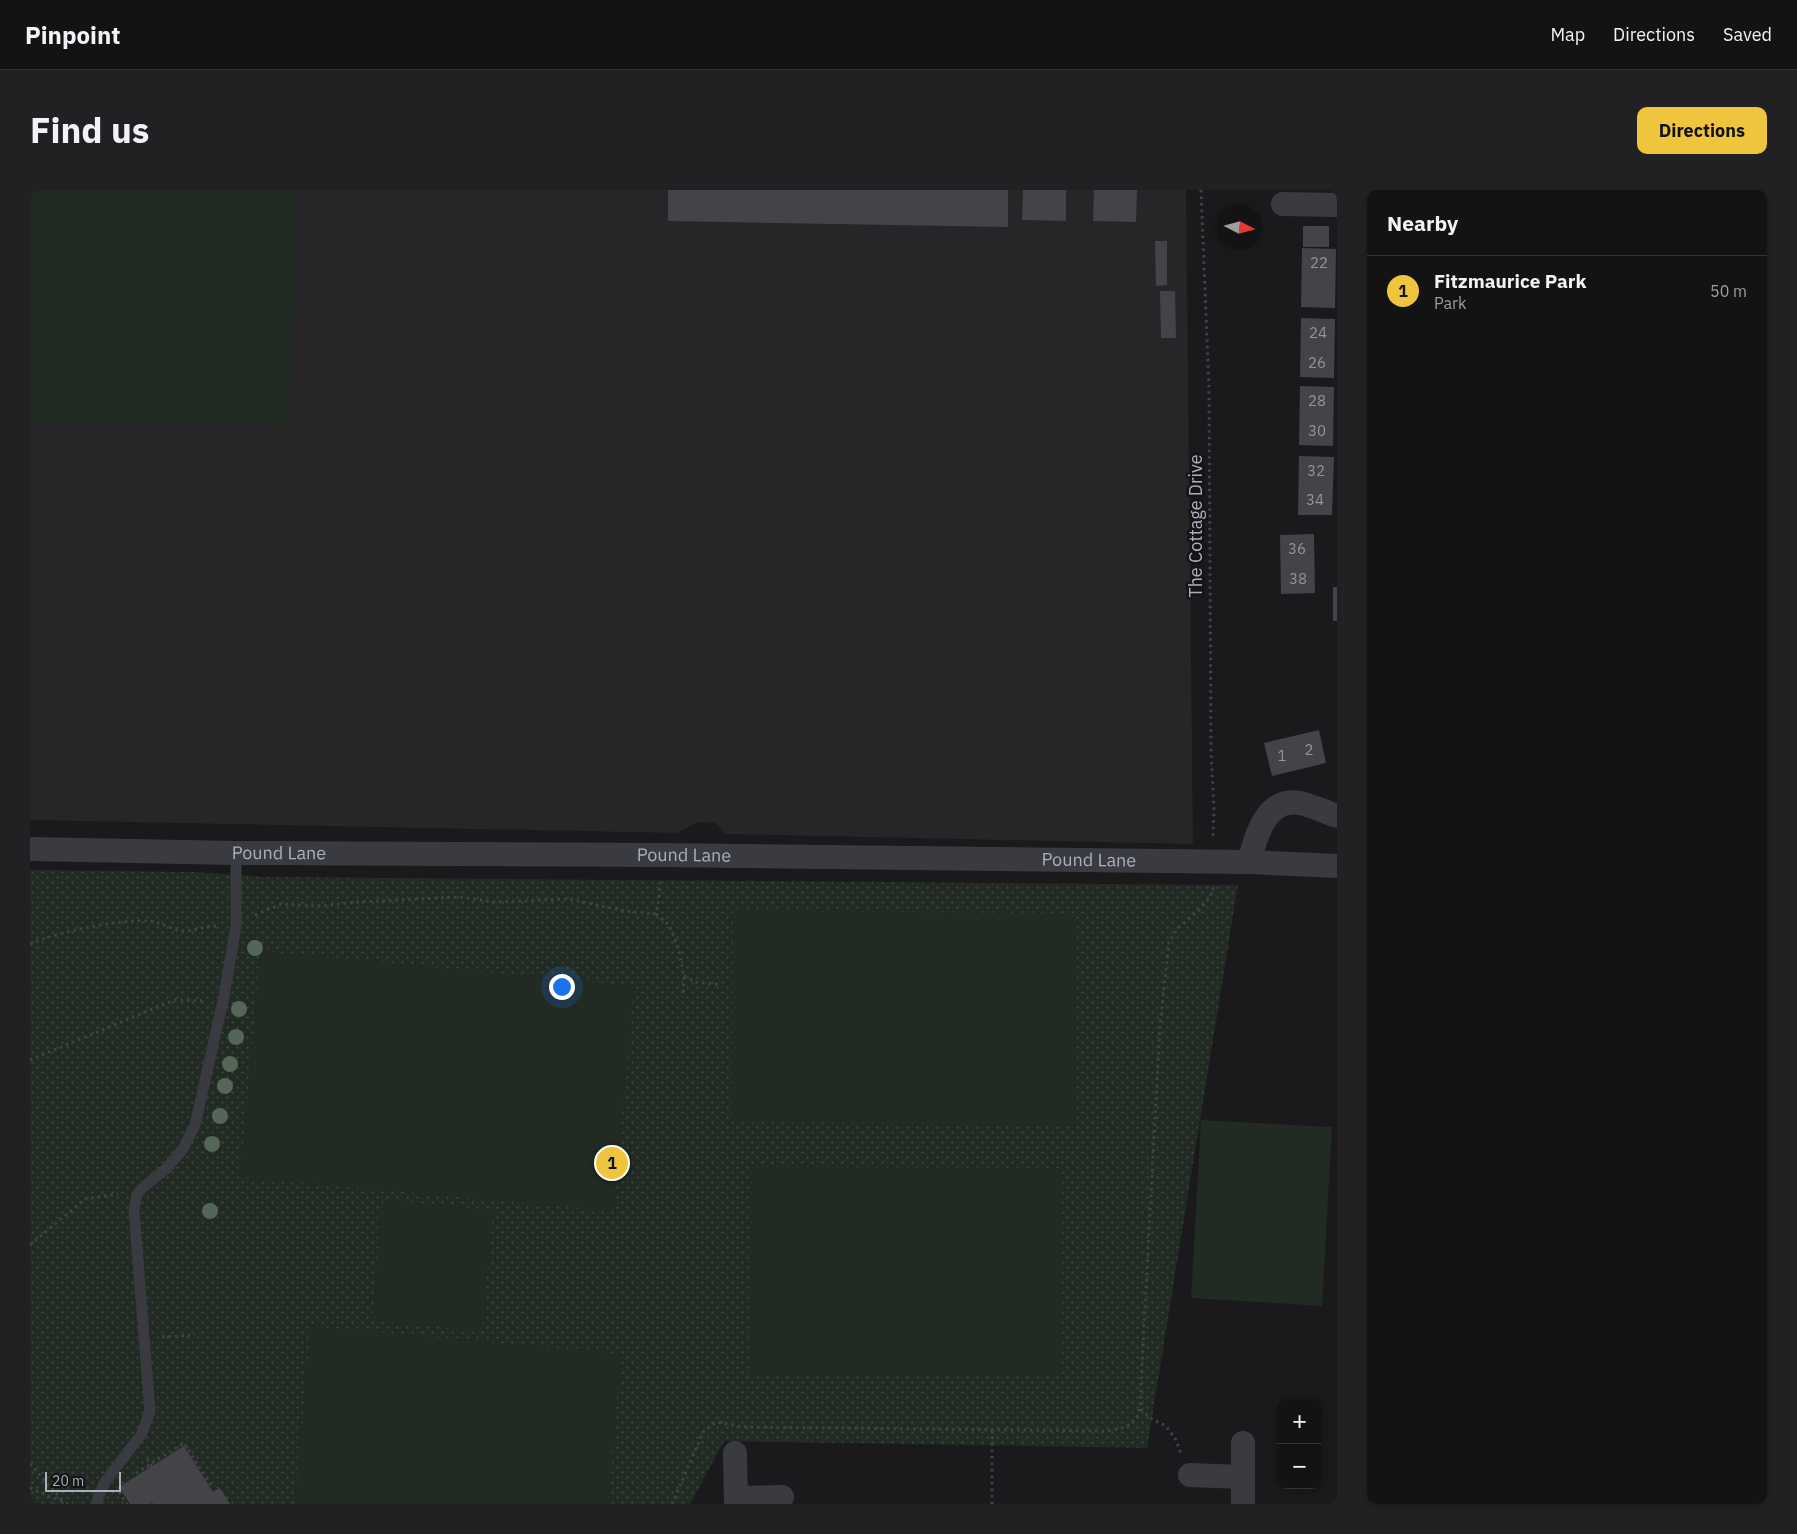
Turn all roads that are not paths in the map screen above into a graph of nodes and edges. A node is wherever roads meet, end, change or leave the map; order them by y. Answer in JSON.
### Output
{"nodes":[{"id":1,"x":1283,"y":204,"type":"dead end"},
{"id":2,"x":1337,"y":205,"type":"edge"},
{"id":3,"x":1337,"y":816,"type":"edge"},
{"id":4,"x":30,"y":849,"type":"edge"},
{"id":5,"x":236,"y":853,"type":"junction"},
{"id":6,"x":1250,"y":862,"type":"junction"},
{"id":7,"x":1337,"y":866,"type":"edge"},
{"id":8,"x":1242,"y":1443,"type":"dead end"},
{"id":9,"x":735,"y":1453,"type":"dead end"},
{"id":10,"x":1190,"y":1476,"type":"road end"},
{"id":11,"x":1242,"y":1477,"type":"junction"},
{"id":12,"x":782,"y":1498,"type":"dead end"},
{"id":13,"x":736,"y":1501,"type":"edge"},
{"id":14,"x":96,"y":1504,"type":"edge"},
{"id":15,"x":1243,"y":1504,"type":"edge"}],
"edges":[{"from":1,"to":2,"type":"street"},
{"from":3,"to":6,"type":"street"},
{"from":4,"to":5,"type":"street","name":"Pound Lane"},
{"from":5,"to":6,"type":"street","name":"Pound Lane"},
{"from":5,"to":14,"type":"lane"},
{"from":6,"to":7,"type":"street","name":"Pound Lane"},
{"from":8,"to":11,"type":"street"},
{"from":9,"to":13,"type":"street"},
{"from":10,"to":11,"type":"street"},
{"from":11,"to":15,"type":"street"},
{"from":12,"to":13,"type":"street"}]}
